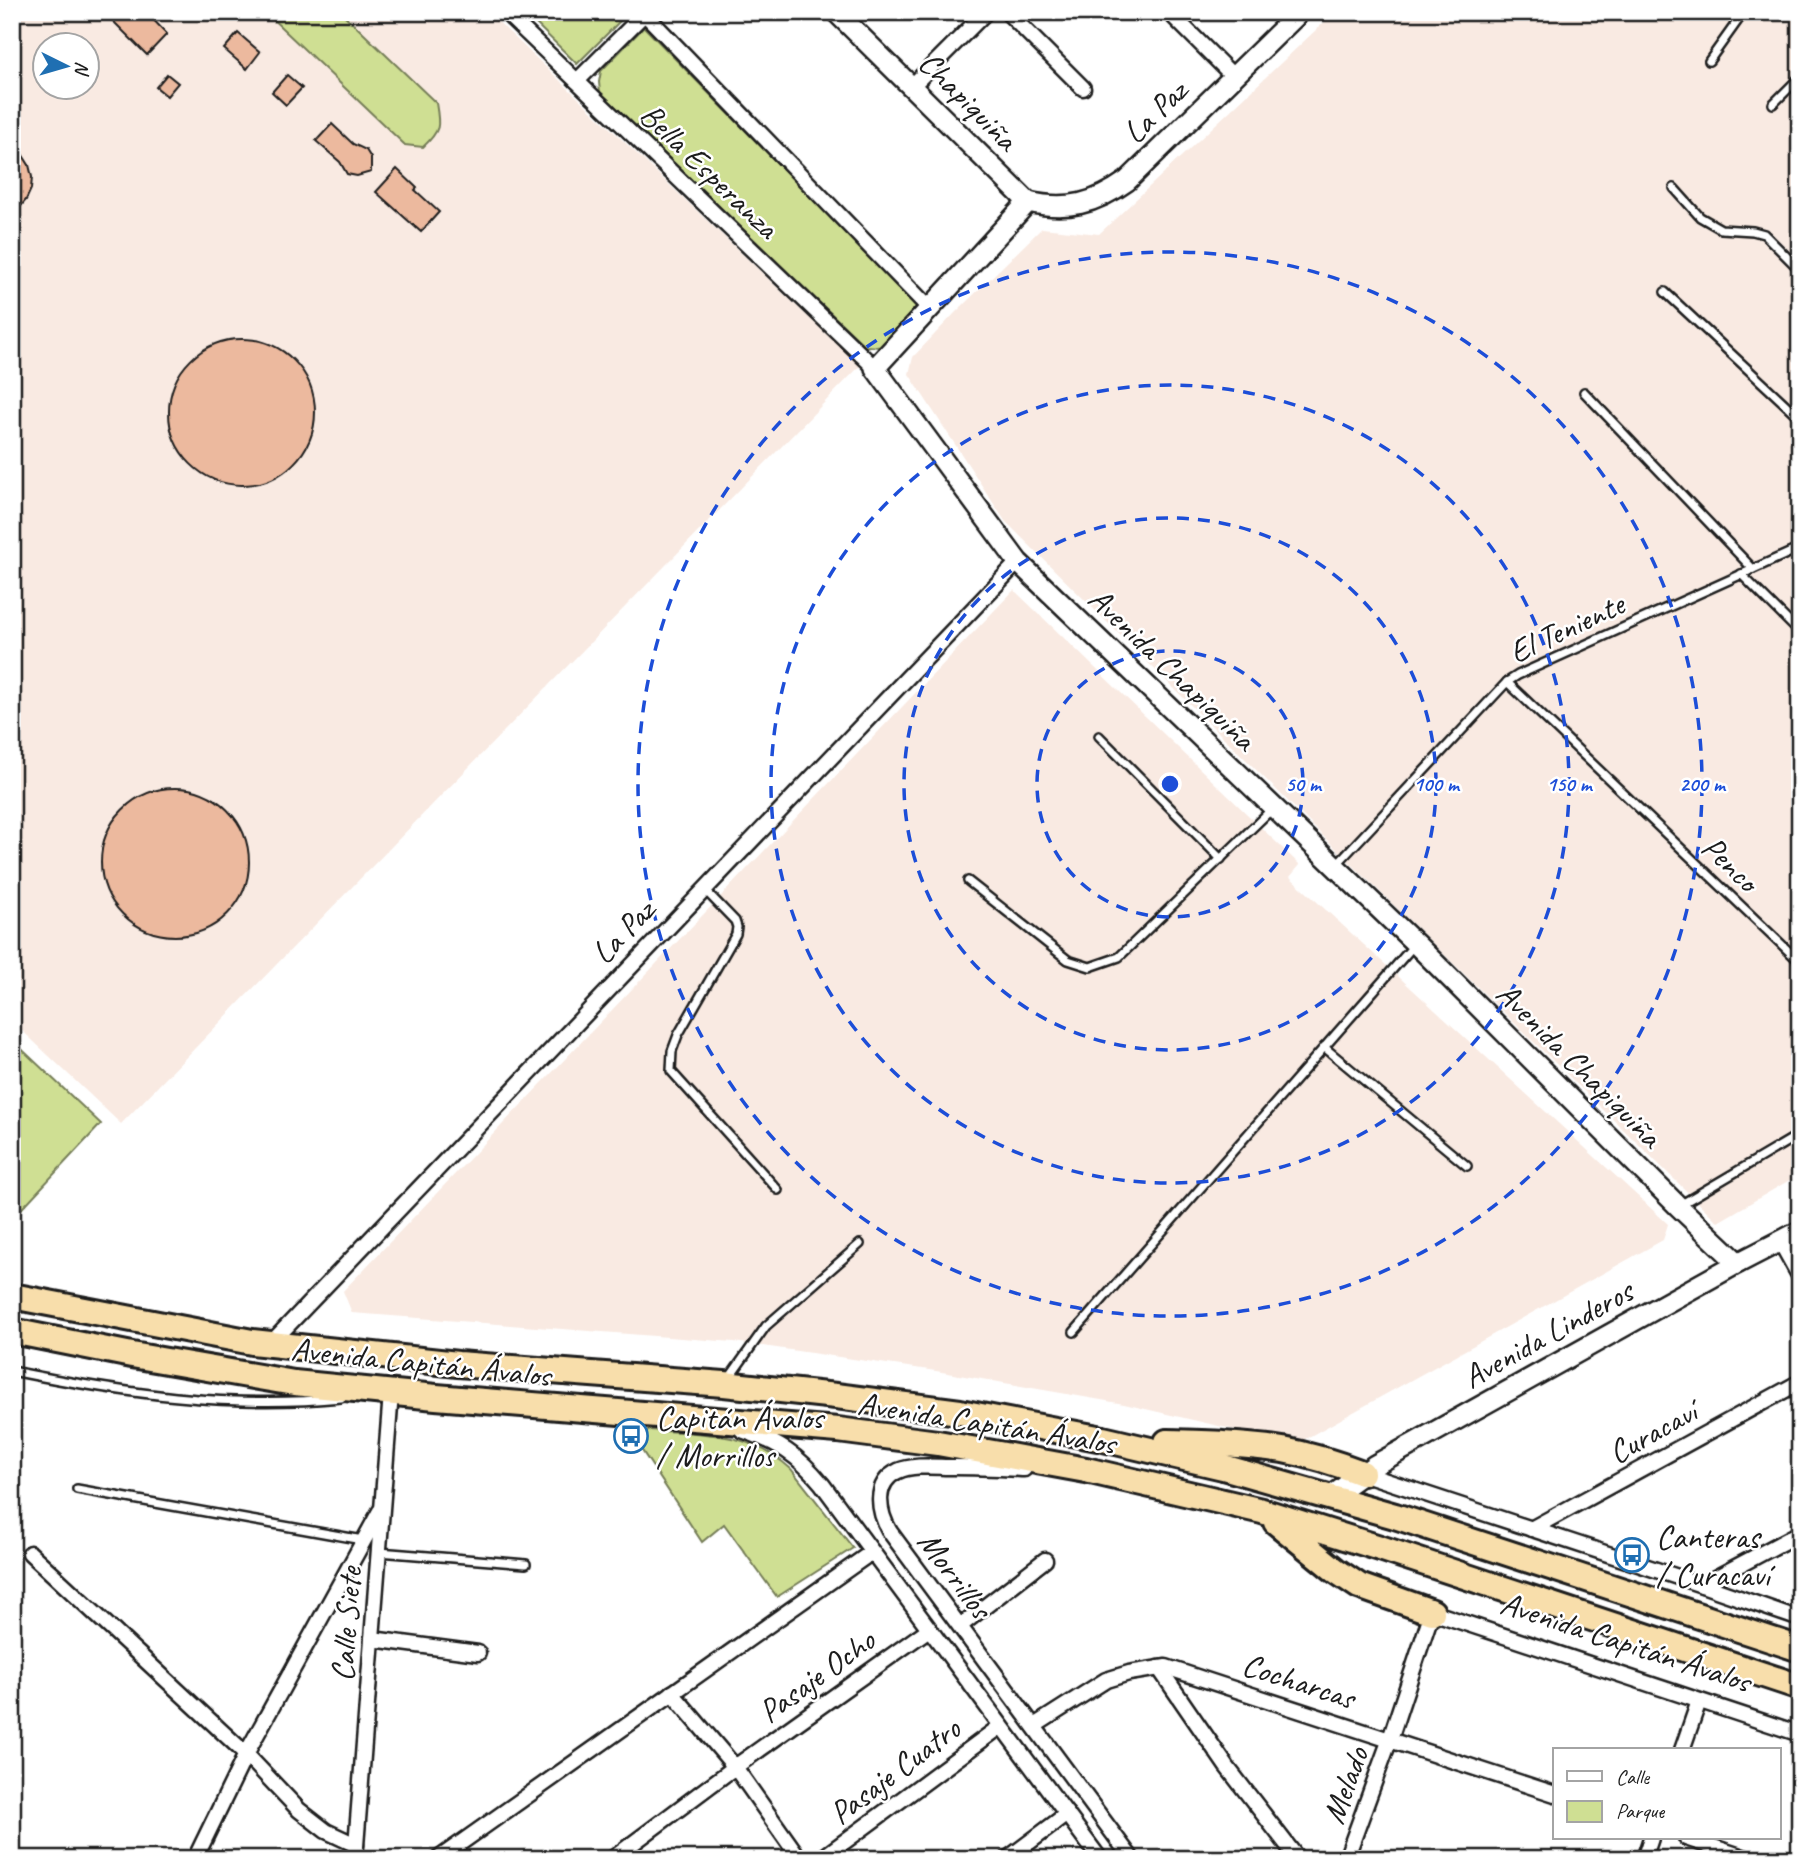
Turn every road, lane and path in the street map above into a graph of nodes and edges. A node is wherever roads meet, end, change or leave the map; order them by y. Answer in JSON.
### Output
{"nodes":[{"id":1,"x":505,"y":12,"type":"edge"},
{"id":2,"x":836,"y":12,"type":"edge"},
{"id":3,"x":986,"y":12,"type":"edge"},
{"id":4,"x":1007,"y":12,"type":"edge"},
{"id":5,"x":1170,"y":12,"type":"edge"},
{"id":6,"x":1300,"y":12,"type":"edge"},
{"id":7,"x":1744,"y":12,"type":"edge"},
{"id":8,"x":645,"y":13,"type":"edge"},
{"id":9,"x":1709,"y":61,"type":"dead end"},
{"id":10,"x":1234,"y":77,"type":"junction"},
{"id":11,"x":1800,"y":77,"type":"edge"},
{"id":12,"x":577,"y":81,"type":"junction"},
{"id":13,"x":911,"y":87,"type":"junction"},
{"id":14,"x":1083,"y":88,"type":"dead end"},
{"id":15,"x":1773,"y":104,"type":"dead end"},
{"id":16,"x":1674,"y":188,"type":"dead end"},
{"id":17,"x":1028,"y":202,"type":"junction"},
{"id":18,"x":1800,"y":270,"type":"edge"},
{"id":19,"x":1665,"y":292,"type":"dead end"},
{"id":20,"x":929,"y":307,"type":"junction"},
{"id":21,"x":875,"y":368,"type":"junction"},
{"id":22,"x":1584,"y":392,"type":"dead end"},
{"id":23,"x":1800,"y":418,"type":"edge"},
{"id":24,"x":1800,"y":548,"type":"edge"},
{"id":25,"x":1018,"y":562,"type":"junction"},
{"id":26,"x":1753,"y":569,"type":"junction"},
{"id":27,"x":1741,"y":574,"type":"junction"},
{"id":28,"x":1800,"y":633,"type":"edge"},
{"id":29,"x":1507,"y":682,"type":"junction"},
{"id":30,"x":1099,"y":736,"type":"dead end"},
{"id":31,"x":1274,"y":808,"type":"junction"},
{"id":32,"x":1221,"y":859,"type":"junction"},
{"id":33,"x":1335,"y":866,"type":"junction"},
{"id":34,"x":968,"y":881,"type":"dead end"},
{"id":35,"x":705,"y":890,"type":"junction"},
{"id":36,"x":1416,"y":944,"type":"junction"},
{"id":37,"x":1800,"y":962,"type":"edge"},
{"id":38,"x":1324,"y":1047,"type":"junction"},
{"id":39,"x":1800,"y":1134,"type":"edge"},
{"id":40,"x":1467,"y":1167,"type":"dead end"},
{"id":41,"x":778,"y":1190,"type":"dead end"},
{"id":42,"x":1678,"y":1206,"type":"junction"},
{"id":43,"x":1800,"y":1231,"type":"edge"},
{"id":44,"x":1780,"y":1241,"type":"junction"},
{"id":45,"x":860,"y":1244,"type":"dead end"},
{"id":46,"x":1738,"y":1263,"type":"junction"},
{"id":47,"x":1800,"y":1277,"type":"edge"},
{"id":48,"x":12,"y":1296,"type":"edge"},
{"id":49,"x":12,"y":1331,"type":"edge"},
{"id":50,"x":1074,"y":1332,"type":"dead end"},
{"id":51,"x":271,"y":1343,"type":"junction"},
{"id":52,"x":12,"y":1371,"type":"edge"},
{"id":53,"x":1800,"y":1382,"type":"edge"},
{"id":54,"x":724,"y":1384,"type":"junction"},
{"id":55,"x":391,"y":1393,"type":"junction"},
{"id":56,"x":700,"y":1419,"type":"junction"},
{"id":57,"x":1103,"y":1439,"type":"junction"},
{"id":58,"x":1086,"y":1470,"type":"junction"},
{"id":59,"x":1362,"y":1473,"type":"junction"},
{"id":60,"x":76,"y":1489,"type":"dead end"},
{"id":61,"x":1330,"y":1497,"type":"junction"},
{"id":62,"x":382,"y":1506,"type":"junction"},
{"id":63,"x":1262,"y":1511,"type":"junction"},
{"id":64,"x":1531,"y":1529,"type":"junction"},
{"id":65,"x":1800,"y":1533,"type":"edge"},
{"id":66,"x":364,"y":1540,"type":"junction"},
{"id":67,"x":379,"y":1552,"type":"junction"},
{"id":68,"x":872,"y":1552,"type":"junction"},
{"id":69,"x":30,"y":1553,"type":"dead end"},
{"id":70,"x":1045,"y":1560,"type":"dead end"},
{"id":71,"x":526,"y":1564,"type":"dead end"},
{"id":72,"x":1702,"y":1585,"type":"junction"},
{"id":73,"x":1432,"y":1612,"type":"junction"},
{"id":74,"x":1800,"y":1619,"type":"edge"},
{"id":75,"x":960,"y":1626,"type":"junction"},
{"id":76,"x":929,"y":1629,"type":"junction"},
{"id":77,"x":372,"y":1639,"type":"junction"},
{"id":78,"x":1800,"y":1649,"type":"edge"},
{"id":79,"x":478,"y":1653,"type":"dead end"},
{"id":80,"x":1158,"y":1668,"type":"junction"},
{"id":81,"x":1800,"y":1687,"type":"edge"},
{"id":82,"x":672,"y":1693,"type":"junction"},
{"id":83,"x":1699,"y":1701,"type":"junction"},
{"id":84,"x":1001,"y":1726,"type":"junction"},
{"id":85,"x":1034,"y":1726,"type":"junction"},
{"id":86,"x":1800,"y":1734,"type":"edge"},
{"id":87,"x":1390,"y":1739,"type":"junction"},
{"id":88,"x":1683,"y":1748,"type":"edge"},
{"id":89,"x":246,"y":1754,"type":"junction"},
{"id":90,"x":735,"y":1768,"type":"junction"},
{"id":91,"x":1553,"y":1793,"type":"edge"},
{"id":92,"x":1067,"y":1814,"type":"junction"},
{"id":93,"x":1650,"y":1840,"type":"edge"},
{"id":94,"x":1692,"y":1840,"type":"edge"},
{"id":95,"x":356,"y":1852,"type":"edge"},
{"id":96,"x":1347,"y":1858,"type":"edge"},
{"id":97,"x":195,"y":1859,"type":"edge"},
{"id":98,"x":438,"y":1859,"type":"edge"},
{"id":99,"x":612,"y":1859,"type":"edge"},
{"id":100,"x":800,"y":1859,"type":"edge"},
{"id":101,"x":821,"y":1859,"type":"edge"},
{"id":102,"x":1007,"y":1859,"type":"edge"},
{"id":103,"x":1100,"y":1859,"type":"edge"},
{"id":104,"x":1132,"y":1859,"type":"edge"},
{"id":105,"x":1298,"y":1859,"type":"edge"},
{"id":106,"x":1644,"y":1859,"type":"edge"},
{"id":107,"x":1749,"y":1859,"type":"edge"}],
"edges":[{"from":1,"to":12,"type":"street","name":"Bella Esperanza"},
{"from":2,"to":13,"type":"street","name":"Chapiquiña"},
{"from":3,"to":13,"type":"street"},
{"from":4,"to":14,"type":"street"},
{"from":5,"to":10,"type":"street"},
{"from":6,"to":10,"type":"street","name":"La Paz"},
{"from":7,"to":9,"type":"lane"},
{"from":8,"to":12,"type":"street"},
{"from":8,"to":20,"type":"street","name":"Bella Esperanza"},
{"from":10,"to":17,"type":"street","name":"La Paz"},
{"from":11,"to":15,"type":"lane"},
{"from":12,"to":21,"type":"street","name":"Bella Esperanza"},
{"from":13,"to":17,"type":"street","name":"Chapiquiña"},
{"from":16,"to":18,"type":"lane"},
{"from":17,"to":20,"type":"street"},
{"from":19,"to":23,"type":"lane"},
{"from":20,"to":21,"type":"street"},
{"from":21,"to":25,"type":"street","name":"Avenida Chapiquiña"},
{"from":22,"to":26,"type":"lane"},
{"from":24,"to":26,"type":"lane","name":"El Teniente"},
{"from":25,"to":31,"type":"street","name":"Avenida Chapiquiña"},
{"from":25,"to":35,"type":"street","name":"La Paz"},
{"from":26,"to":27,"type":"lane","name":"El Teniente"},
{"from":27,"to":28,"type":"lane"},
{"from":27,"to":29,"type":"lane","name":"El Teniente"},
{"from":29,"to":33,"type":"lane","name":"El Teniente"},
{"from":29,"to":37,"type":"lane","name":"Penco"},
{"from":30,"to":32,"type":"lane"},
{"from":31,"to":32,"type":"lane"},
{"from":31,"to":33,"type":"street","name":"Avenida Chapiquiña"},
{"from":32,"to":34,"type":"lane"},
{"from":33,"to":36,"type":"street","name":"Avenida Chapiquiña"},
{"from":35,"to":41,"type":"lane"},
{"from":35,"to":51,"type":"street","name":"La Paz"},
{"from":36,"to":38,"type":"lane"},
{"from":36,"to":42,"type":"street","name":"Avenida Chapiquiña"},
{"from":38,"to":40,"type":"lane"},
{"from":38,"to":50,"type":"lane"},
{"from":39,"to":42,"type":"lane"},
{"from":42,"to":46,"type":"street","name":"Avenida Chapiquiña"},
{"from":43,"to":44,"type":"street","name":"Avenida Linderos"},
{"from":44,"to":46,"type":"street","name":"Avenida Linderos"},
{"from":44,"to":47,"type":"street"},
{"from":45,"to":54,"type":"lane"},
{"from":46,"to":59,"type":"street","name":"Avenida Linderos"},
{"from":48,"to":51,"type":"highway","name":"Avenida Capitán Ávalos"},
{"from":49,"to":55,"type":"highway","name":"Avenida Capitán Ávalos"},
{"from":51,"to":54,"type":"highway","name":"Avenida Capitán Ávalos"},
{"from":52,"to":55,"type":"lane"},
{"from":53,"to":64,"type":"street","name":"Curacaví"},
{"from":54,"to":57,"type":"highway","name":"Avenida Capitán Ávalos"},
{"from":55,"to":56,"type":"highway","name":"Avenida Capitán Ávalos"},
{"from":55,"to":62,"type":"street","name":"Calle Siete"},
{"from":56,"to":58,"type":"highway","name":"Avenida Capitán Ávalos"},
{"from":56,"to":68,"type":"street","name":"Morrillos"},
{"from":57,"to":59,"type":"highway"},
{"from":57,"to":61,"type":"highway","name":"Avenida Capitán Ávalos"},
{"from":58,"to":63,"type":"highway","name":"Avenida Capitán Ávalos"},
{"from":58,"to":75,"type":"street","name":"Morrillos"},
{"from":59,"to":61,"type":"street","name":"Avenida Linderos"},
{"from":59,"to":64,"type":"street"},
{"from":60,"to":66,"type":"lane"},
{"from":61,"to":63,"type":"highway"},
{"from":61,"to":78,"type":"highway","name":"Avenida Capitán Ávalos"},
{"from":62,"to":66,"type":"street"},
{"from":62,"to":67,"type":"street","name":"Calle Siete"},
{"from":63,"to":73,"type":"highway"},
{"from":63,"to":81,"type":"highway","name":"Avenida Capitán Ávalos"},
{"from":64,"to":72,"type":"street"},
{"from":65,"to":72,"type":"street"},
{"from":66,"to":89,"type":"street"},
{"from":67,"to":71,"type":"lane"},
{"from":67,"to":77,"type":"street","name":"Calle Siete"},
{"from":68,"to":76,"type":"street","name":"Morrillos"},
{"from":68,"to":82,"type":"street"},
{"from":69,"to":89,"type":"street"},
{"from":70,"to":75,"type":"street"},
{"from":72,"to":74,"type":"street"},
{"from":73,"to":83,"type":"street","name":"Avenida Capitán Ávalos"},
{"from":73,"to":87,"type":"street","name":"Melado"},
{"from":75,"to":85,"type":"street","name":"Morrillos"},
{"from":76,"to":84,"type":"street","name":"Morrillos"},
{"from":76,"to":90,"type":"street","name":"Pasaje Ocho"},
{"from":77,"to":79,"type":"street"},
{"from":77,"to":95,"type":"street","name":"Calle Siete"},
{"from":80,"to":85,"type":"street","name":"Cocharcas"},
{"from":80,"to":87,"type":"street","name":"Cocharcas"},
{"from":80,"to":105,"type":"street"},
{"from":82,"to":90,"type":"street"},
{"from":82,"to":98,"type":"street"},
{"from":83,"to":86,"type":"street","name":"Avenida Capitán Ávalos"},
{"from":83,"to":88,"type":"street"},
{"from":84,"to":92,"type":"street","name":"Morrillos"},
{"from":84,"to":101,"type":"street","name":"Pasaje Cuatro"},
{"from":85,"to":104,"type":"street","name":"Morrillos"},
{"from":87,"to":91,"type":"street","name":"Cocharcas"},
{"from":87,"to":96,"type":"street","name":"Melado"},
{"from":89,"to":95,"type":"street"},
{"from":89,"to":97,"type":"street"},
{"from":90,"to":99,"type":"street","name":"Pasaje Ocho"},
{"from":90,"to":100,"type":"street"},
{"from":92,"to":102,"type":"street"},
{"from":92,"to":103,"type":"street","name":"Morrillos"},
{"from":93,"to":106,"type":"street"},
{"from":94,"to":107,"type":"street"}]}
